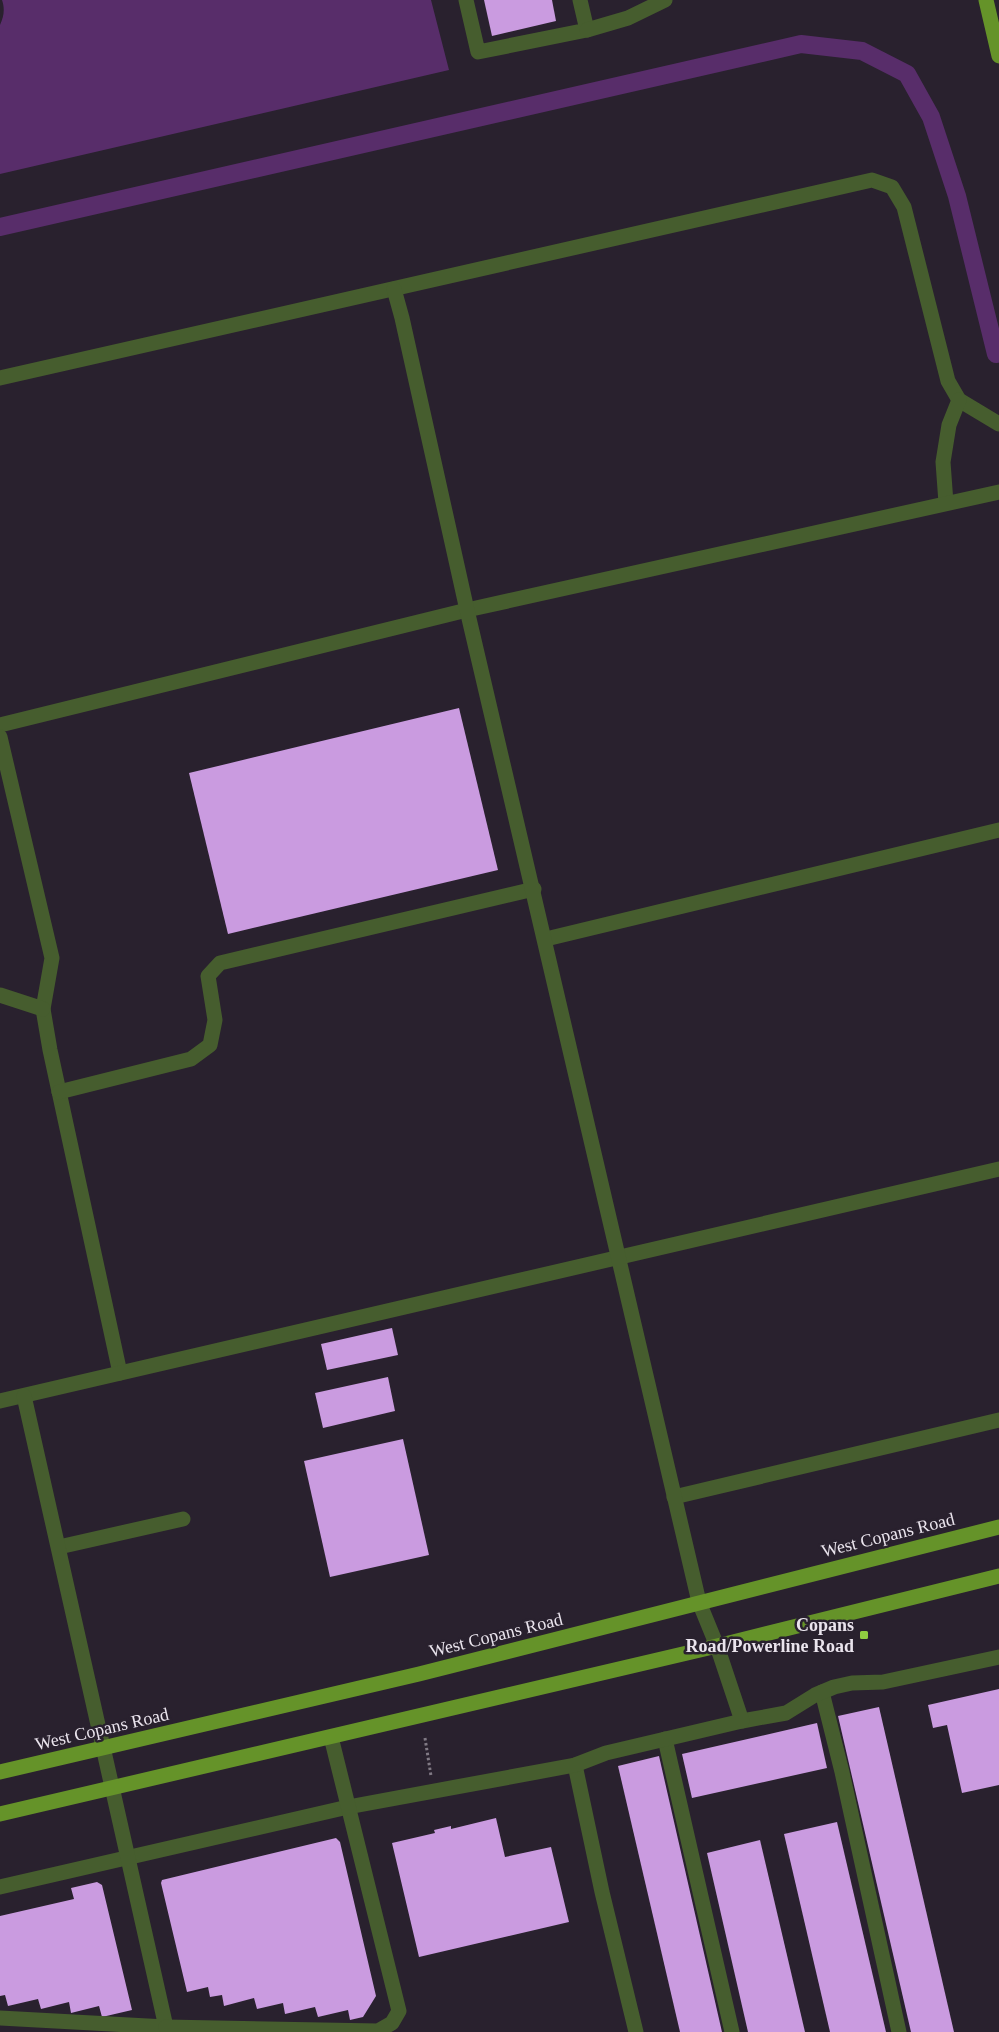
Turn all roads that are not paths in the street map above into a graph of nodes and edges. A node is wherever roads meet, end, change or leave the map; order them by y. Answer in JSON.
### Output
{"nodes":[{"id":1,"x":466,"y":0,"type":"edge"},
{"id":2,"x":580,"y":0,"type":"edge"},
{"id":3,"x":664,"y":0,"type":"edge"},
{"id":4,"x":986,"y":0,"type":"edge"},
{"id":5,"x":587,"y":30,"type":"junction"},
{"id":6,"x":999,"y":56,"type":"edge"},
{"id":7,"x":394,"y":289,"type":"junction"},
{"id":8,"x":0,"y":378,"type":"edge"},
{"id":9,"x":959,"y":400,"type":"junction"},
{"id":10,"x":999,"y":424,"type":"edge"},
{"id":11,"x":999,"y":492,"type":"edge"},
{"id":12,"x":946,"y":503,"type":"junction"},
{"id":13,"x":467,"y":610,"type":"junction"},
{"id":14,"x":0,"y":725,"type":"edge"},
{"id":15,"x":0,"y":738,"type":"edge"},
{"id":16,"x":999,"y":830,"type":"edge"},
{"id":17,"x":534,"y":890,"type":"junction"},
{"id":18,"x":546,"y":939,"type":"junction"},
{"id":19,"x":0,"y":995,"type":"edge"},
{"id":20,"x":43,"y":1008,"type":"junction"},
{"id":21,"x":59,"y":1092,"type":"junction"},
{"id":22,"x":999,"y":1169,"type":"edge"},
{"id":23,"x":619,"y":1257,"type":"junction"},
{"id":24,"x":120,"y":1374,"type":"junction"},
{"id":25,"x":24,"y":1396,"type":"junction"},
{"id":26,"x":0,"y":1401,"type":"edge"},
{"id":27,"x":999,"y":1420,"type":"edge"},
{"id":28,"x":674,"y":1497,"type":"junction"},
{"id":29,"x":183,"y":1519,"type":"dead end"},
{"id":30,"x":999,"y":1527,"type":"edge"},
{"id":31,"x":58,"y":1547,"type":"junction"},
{"id":32,"x":999,"y":1576,"type":"edge"},
{"id":33,"x":699,"y":1602,"type":"junction"},
{"id":34,"x":717,"y":1646,"type":"junction"},
{"id":35,"x":999,"y":1657,"type":"edge"},
{"id":36,"x":822,"y":1692,"type":"junction"},
{"id":37,"x":742,"y":1721,"type":"junction"},
{"id":38,"x":331,"y":1737,"type":"junction"},
{"id":39,"x":665,"y":1739,"type":"junction"},
{"id":40,"x":104,"y":1749,"type":"junction"},
{"id":41,"x":575,"y":1765,"type":"junction"},
{"id":42,"x":0,"y":1772,"type":"edge"},
{"id":43,"x":113,"y":1788,"type":"junction"},
{"id":44,"x":348,"y":1807,"type":"junction"},
{"id":45,"x":0,"y":1814,"type":"edge"},
{"id":46,"x":127,"y":1858,"type":"junction"},
{"id":47,"x":0,"y":1887,"type":"edge"},
{"id":48,"x":0,"y":2018,"type":"edge"},
{"id":49,"x":166,"y":2027,"type":"junction"},
{"id":50,"x":636,"y":2032,"type":"edge"},
{"id":51,"x":732,"y":2032,"type":"edge"},
{"id":52,"x":899,"y":2032,"type":"edge"}],
"edges":[{"from":1,"to":5,"type":"lane"},
{"from":2,"to":5,"type":"lane"},
{"from":3,"to":5,"type":"lane"},
{"from":4,"to":6,"type":"main road"},
{"from":7,"to":8,"type":"lane"},
{"from":7,"to":9,"type":"lane"},
{"from":7,"to":13,"type":"lane"},
{"from":9,"to":10,"type":"lane"},
{"from":9,"to":12,"type":"lane"},
{"from":11,"to":12,"type":"lane"},
{"from":12,"to":13,"type":"lane"},
{"from":13,"to":14,"type":"lane"},
{"from":13,"to":17,"type":"lane"},
{"from":15,"to":20,"type":"lane"},
{"from":16,"to":18,"type":"lane"},
{"from":17,"to":18,"type":"lane"},
{"from":17,"to":21,"type":"lane"},
{"from":18,"to":23,"type":"lane"},
{"from":19,"to":20,"type":"lane"},
{"from":20,"to":21,"type":"lane"},
{"from":21,"to":24,"type":"lane"},
{"from":22,"to":23,"type":"lane"},
{"from":23,"to":24,"type":"lane"},
{"from":23,"to":28,"type":"lane"},
{"from":24,"to":25,"type":"lane"},
{"from":25,"to":26,"type":"lane"},
{"from":25,"to":31,"type":"lane"},
{"from":27,"to":28,"type":"lane"},
{"from":28,"to":33,"type":"lane"},
{"from":29,"to":31,"type":"lane"},
{"from":30,"to":33,"type":"main road","name":"West Copans Road"},
{"from":31,"to":40,"type":"lane"},
{"from":32,"to":34,"type":"main road"},
{"from":33,"to":34,"type":"lane"},
{"from":33,"to":40,"type":"main road","name":"West Copans Road"},
{"from":34,"to":37,"type":"lane"},
{"from":34,"to":38,"type":"main road"},
{"from":35,"to":36,"type":"lane"},
{"from":36,"to":37,"type":"lane"},
{"from":36,"to":52,"type":"lane"},
{"from":37,"to":39,"type":"lane"},
{"from":38,"to":43,"type":"main road"},
{"from":38,"to":44,"type":"lane"},
{"from":39,"to":41,"type":"lane"},
{"from":39,"to":51,"type":"lane"},
{"from":40,"to":42,"type":"main road","name":"West Copans Road"},
{"from":40,"to":43,"type":"lane"},
{"from":41,"to":44,"type":"lane"},
{"from":41,"to":50,"type":"lane"},
{"from":43,"to":45,"type":"main road"},
{"from":43,"to":46,"type":"lane"},
{"from":44,"to":46,"type":"lane"},
{"from":44,"to":49,"type":"lane"},
{"from":46,"to":47,"type":"lane"},
{"from":46,"to":49,"type":"lane"},
{"from":48,"to":49,"type":"lane"}]}
